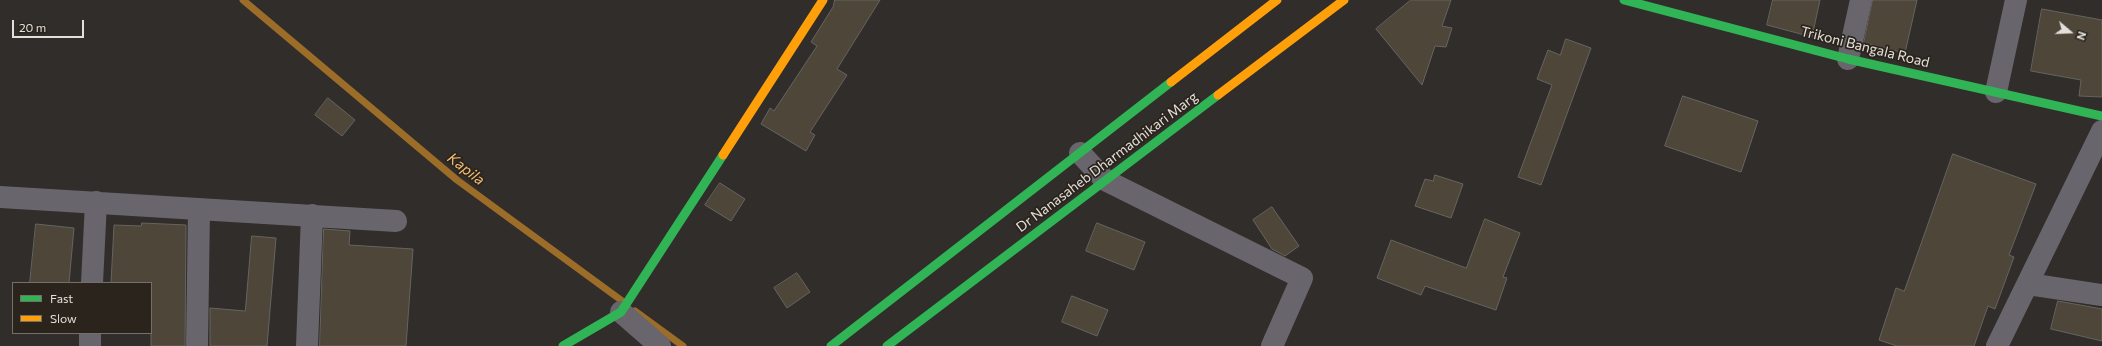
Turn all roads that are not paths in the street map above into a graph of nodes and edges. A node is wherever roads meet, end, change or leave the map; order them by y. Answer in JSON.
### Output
{"nodes":[{"id":1,"x":823,"y":0,"type":"edge"},
{"id":2,"x":1277,"y":0,"type":"edge"},
{"id":3,"x":1344,"y":0,"type":"edge"},
{"id":4,"x":1624,"y":0,"type":"edge"},
{"id":5,"x":1861,"y":0,"type":"edge"},
{"id":6,"x":2016,"y":0,"type":"edge"},
{"id":7,"x":1848,"y":59,"type":"junction"},
{"id":8,"x":1996,"y":92,"type":"junction"},
{"id":9,"x":2102,"y":116,"type":"edge"},
{"id":10,"x":2102,"y":131,"type":"edge"},
{"id":11,"x":1080,"y":153,"type":"junction"},
{"id":12,"x":1105,"y":180,"type":"junction"},
{"id":13,"x":0,"y":196,"type":"edge"},
{"id":14,"x":96,"y":202,"type":"junction"},
{"id":15,"x":199,"y":209,"type":"junction"},
{"id":16,"x":312,"y":216,"type":"junction"},
{"id":17,"x":396,"y":221,"type":"dead end"},
{"id":18,"x":92,"y":282,"type":"edge"},
{"id":19,"x":2028,"y":284,"type":"junction"},
{"id":20,"x":2102,"y":295,"type":"edge"},
{"id":21,"x":621,"y":312,"type":"junction"},
{"id":22,"x":90,"y":334,"type":"edge"},
{"id":23,"x":90,"y":346,"type":"edge"},
{"id":24,"x":197,"y":346,"type":"edge"},
{"id":25,"x":307,"y":346,"type":"edge"},
{"id":26,"x":563,"y":346,"type":"edge"},
{"id":27,"x":660,"y":346,"type":"edge"},
{"id":28,"x":831,"y":346,"type":"edge"},
{"id":29,"x":887,"y":346,"type":"edge"},
{"id":30,"x":1272,"y":346,"type":"edge"},
{"id":31,"x":1997,"y":346,"type":"edge"}],
"edges":[{"from":1,"to":21,"type":"main road"},
{"from":2,"to":11,"type":"main road","name":"Dr Nanasaheb Dharmadhikari Marg"},
{"from":3,"to":12,"type":"main road","name":"Dr Nanasaheb Dharmadhikari Marg"},
{"from":4,"to":7,"type":"main road","name":"Trikoni Bangala Road"},
{"from":5,"to":7,"type":"street"},
{"from":6,"to":8,"type":"street"},
{"from":7,"to":8,"type":"main road","name":"Trikoni Bangala Road"},
{"from":8,"to":9,"type":"main road","name":"Trikoni Bangala Road"},
{"from":10,"to":19,"type":"street"},
{"from":11,"to":12,"type":"street"},
{"from":11,"to":28,"type":"main road","name":"Dr Nanasaheb Dharmadhikari Marg"},
{"from":12,"to":29,"type":"main road","name":"Dr Nanasaheb Dharmadhikari Marg"},
{"from":12,"to":30,"type":"street"},
{"from":13,"to":14,"type":"street"},
{"from":14,"to":15,"type":"street"},
{"from":14,"to":18,"type":"street"},
{"from":15,"to":16,"type":"street"},
{"from":15,"to":24,"type":"street"},
{"from":16,"to":17,"type":"street"},
{"from":16,"to":25,"type":"street"},
{"from":19,"to":20,"type":"street"},
{"from":19,"to":31,"type":"street"},
{"from":21,"to":26,"type":"main road"},
{"from":21,"to":27,"type":"street"},
{"from":22,"to":23,"type":"street"}]}
